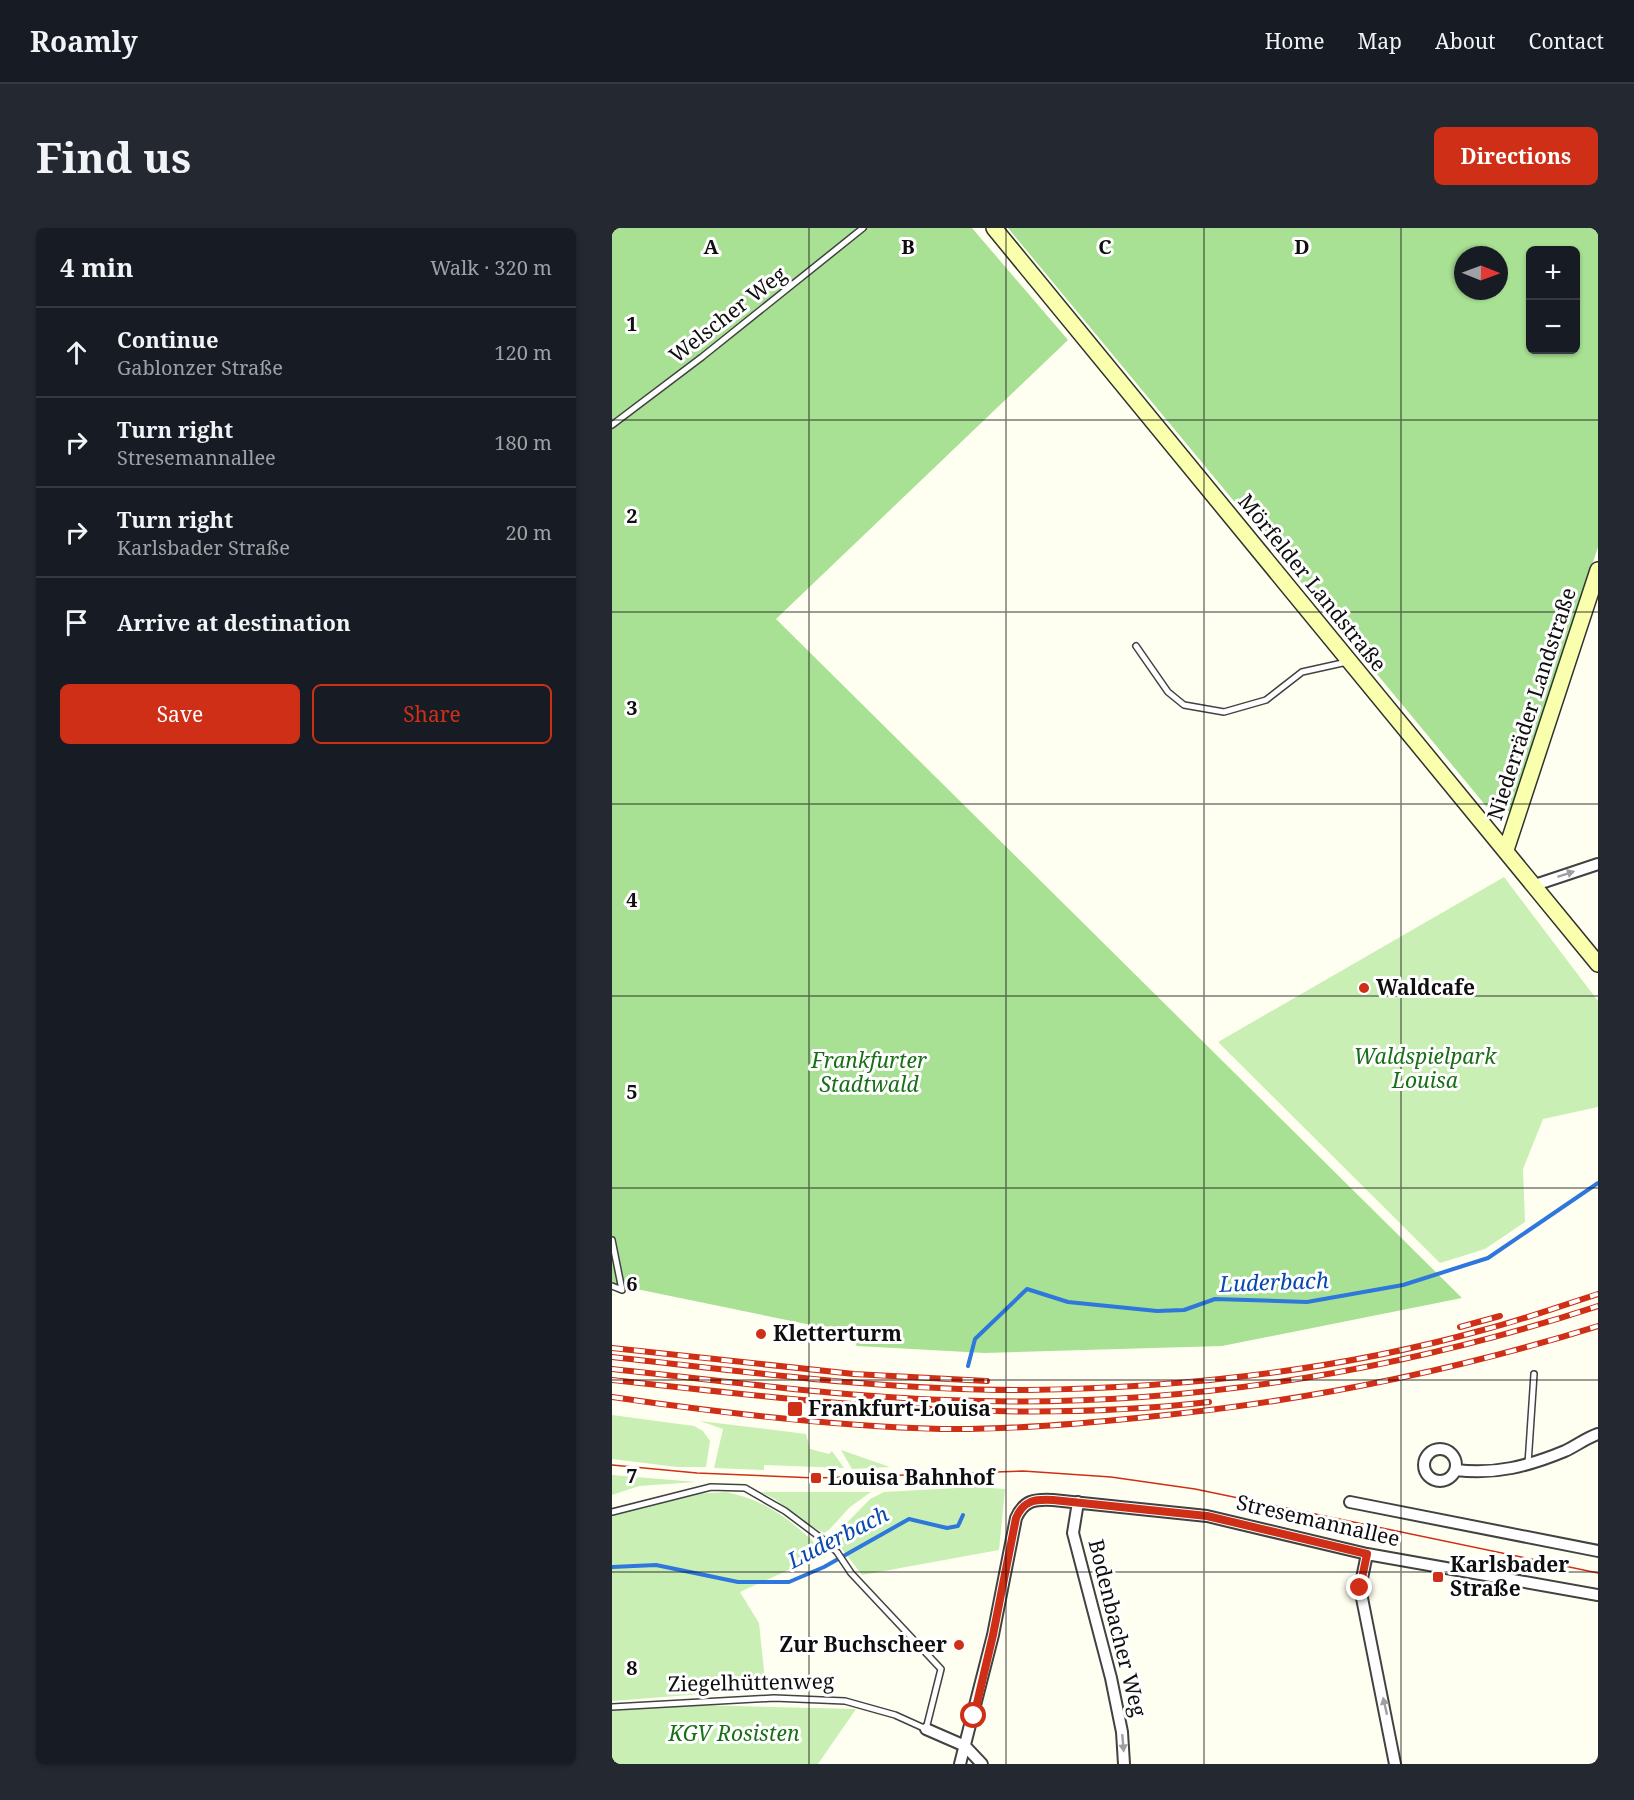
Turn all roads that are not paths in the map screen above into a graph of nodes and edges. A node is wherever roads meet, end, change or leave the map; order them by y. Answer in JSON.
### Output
{"nodes":[{"id":1,"x":863,"y":228,"type":"edge"},
{"id":2,"x":994,"y":228,"type":"edge"},
{"id":3,"x":612,"y":425,"type":"edge"},
{"id":4,"x":1598,"y":570,"type":"edge"},
{"id":5,"x":1136,"y":646,"type":"dead end"},
{"id":6,"x":1349,"y":662,"type":"junction"},
{"id":7,"x":1506,"y":850,"type":"junction"},
{"id":8,"x":1598,"y":864,"type":"edge"},
{"id":9,"x":1534,"y":885,"type":"junction"},
{"id":10,"x":1598,"y":964,"type":"edge"},
{"id":11,"x":612,"y":1240,"type":"edge"},
{"id":12,"x":612,"y":1286,"type":"edge"},
{"id":13,"x":1534,"y":1374,"type":"dead end"},
{"id":14,"x":1598,"y":1434,"type":"edge"},
{"id":15,"x":1528,"y":1464,"type":"junction"},
{"id":16,"x":1456,"y":1470,"type":"dead end"},
{"id":17,"x":1078,"y":1502,"type":"junction"},
{"id":18,"x":1350,"y":1502,"type":"dead end"},
{"id":19,"x":612,"y":1512,"type":"edge"},
{"id":20,"x":1598,"y":1551,"type":"edge"},
{"id":21,"x":1367,"y":1554,"type":"junction"},
{"id":22,"x":1598,"y":1595,"type":"edge"},
{"id":23,"x":612,"y":1707,"type":"edge"},
{"id":24,"x":926,"y":1729,"type":"junction"},
{"id":25,"x":965,"y":1746,"type":"junction"},
{"id":26,"x":960,"y":1764,"type":"edge"},
{"id":27,"x":982,"y":1764,"type":"edge"},
{"id":28,"x":1124,"y":1764,"type":"edge"},
{"id":29,"x":1395,"y":1764,"type":"edge"}],
"edges":[{"from":1,"to":3,"type":"lane","name":"Welscher Weg"},
{"from":2,"to":6,"type":"main road","name":"Mörfelder Landstraße"},
{"from":4,"to":7,"type":"main road","name":"Niederräder Landstraße"},
{"from":5,"to":6,"type":"lane"},
{"from":6,"to":7,"type":"main road","name":"Mörfelder Landstraße"},
{"from":7,"to":9,"type":"main road","name":"Mörfelder Landstraße"},
{"from":9,"to":8,"type":"street","one_way":true},
{"from":9,"to":10,"type":"main road","name":"Mörfelder Landstraße"},
{"from":11,"to":12,"type":"lane"},
{"from":13,"to":15,"type":"lane"},
{"from":14,"to":15,"type":"street"},
{"from":15,"to":16,"type":"street"},
{"from":17,"to":21,"type":"street","name":"Stresemannallee"},
{"from":17,"to":25,"type":"street","name":"Stresemannallee"},
{"from":17,"to":28,"type":"street","name":"Bodenbacher Weg","one_way":true},
{"from":18,"to":20,"type":"street","name":"Stresemannallee"},
{"from":19,"to":24,"type":"lane"},
{"from":21,"to":22,"type":"street","name":"Stresemannallee"},
{"from":29,"to":21,"type":"street","one_way":true},
{"from":23,"to":24,"type":"lane","name":"Ziegelhüttenweg"},
{"from":24,"to":25,"type":"street","name":"Ziegelhüttenweg"},
{"from":25,"to":26,"type":"street"},
{"from":25,"to":27,"type":"street","name":"Ziegelhüttenweg"}]}
